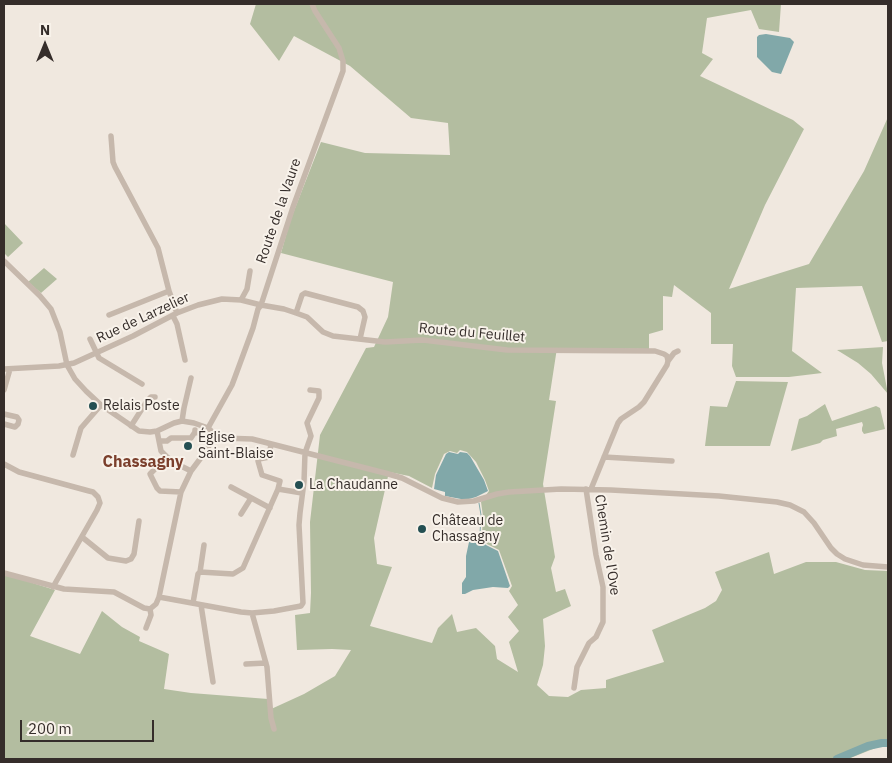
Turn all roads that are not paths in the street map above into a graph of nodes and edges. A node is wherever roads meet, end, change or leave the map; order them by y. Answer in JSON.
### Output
{"nodes":[{"id":1,"x":312,"y":4,"type":"edge"},
{"id":2,"x":111,"y":136,"type":"dead end"},
{"id":3,"x":4,"y":261,"type":"edge"},
{"id":4,"x":250,"y":271,"type":"dead end"},
{"id":5,"x":169,"y":291,"type":"junction"},
{"id":6,"x":241,"y":300,"type":"junction"},
{"id":7,"x":261,"y":306,"type":"junction"},
{"id":8,"x":296,"y":313,"type":"junction"},
{"id":9,"x":175,"y":314,"type":"junction"},
{"id":10,"x":109,"y":315,"type":"dead end"},
{"id":11,"x":360,"y":339,"type":"junction"},
{"id":12,"x":90,"y":340,"type":"dead end"},
{"id":13,"x":660,"y":352,"type":"junction"},
{"id":14,"x":97,"y":354,"type":"junction"},
{"id":15,"x":184,"y":360,"type":"dead end"},
{"id":16,"x":668,"y":361,"type":"junction"},
{"id":17,"x":67,"y":365,"type":"junction"},
{"id":18,"x":7,"y":369,"type":"edge"},
{"id":19,"x":191,"y":378,"type":"dead end"},
{"id":20,"x":142,"y":384,"type":"dead end"},
{"id":21,"x":4,"y":390,"type":"edge"},
{"id":22,"x":310,"y":390,"type":"dead end"},
{"id":23,"x":155,"y":397,"type":"dead end"},
{"id":24,"x":100,"y":404,"type":"junction"},
{"id":25,"x":4,"y":414,"type":"edge"},
{"id":26,"x":182,"y":421,"type":"junction"},
{"id":27,"x":194,"y":423,"type":"junction"},
{"id":28,"x":4,"y":424,"type":"edge"},
{"id":29,"x":131,"y":426,"type":"junction"},
{"id":30,"x":208,"y":428,"type":"junction"},
{"id":31,"x":157,"y":431,"type":"junction"},
{"id":32,"x":195,"y":432,"type":"junction"},
{"id":33,"x":206,"y":434,"type":"dead end"},
{"id":34,"x":216,"y":435,"type":"junction"},
{"id":35,"x":159,"y":440,"type":"junction"},
{"id":36,"x":271,"y":444,"type":"junction"},
{"id":37,"x":305,"y":453,"type":"junction"},
{"id":38,"x":73,"y":455,"type":"dead end"},
{"id":39,"x":167,"y":457,"type":"junction"},
{"id":40,"x":604,"y":457,"type":"junction"},
{"id":41,"x":672,"y":462,"type":"dead end"},
{"id":42,"x":4,"y":464,"type":"edge"},
{"id":43,"x":191,"y":471,"type":"junction"},
{"id":44,"x":231,"y":487,"type":"dead end"},
{"id":45,"x":278,"y":489,"type":"junction"},
{"id":46,"x":588,"y":489,"type":"junction"},
{"id":47,"x":181,"y":492,"type":"junction"},
{"id":48,"x":302,"y":493,"type":"junction"},
{"id":49,"x":251,"y":498,"type":"junction"},
{"id":50,"x":270,"y":508,"type":"junction"},
{"id":51,"x":241,"y":514,"type":"dead end"},
{"id":52,"x":138,"y":521,"type":"dead end"},
{"id":53,"x":82,"y":537,"type":"junction"},
{"id":54,"x":204,"y":545,"type":"dead end"},
{"id":55,"x":888,"y":567,"type":"edge"},
{"id":56,"x":200,"y":572,"type":"junction"},
{"id":57,"x":4,"y":573,"type":"edge"},
{"id":58,"x":53,"y":587,"type":"junction"},
{"id":59,"x":159,"y":597,"type":"junction"},
{"id":60,"x":193,"y":603,"type":"junction"},
{"id":61,"x":201,"y":605,"type":"junction"},
{"id":62,"x":150,"y":609,"type":"junction"},
{"id":63,"x":252,"y":613,"type":"junction"},
{"id":64,"x":146,"y":628,"type":"dead end"},
{"id":65,"x":266,"y":663,"type":"junction"},
{"id":66,"x":246,"y":664,"type":"dead end"},
{"id":67,"x":213,"y":682,"type":"dead end"},
{"id":68,"x":574,"y":688,"type":"dead end"},
{"id":69,"x":274,"y":729,"type":"dead end"}],
"edges":[{"from":1,"to":7,"type":"street","name":"Route de la Vaure"},
{"from":2,"to":5,"type":"street"},
{"from":3,"to":17,"type":"street"},
{"from":4,"to":6,"type":"street"},
{"from":5,"to":9,"type":"street"},
{"from":5,"to":10,"type":"street"},
{"from":6,"to":7,"type":"street","name":"Rue de Larzelier"},
{"from":6,"to":9,"type":"street","name":"Rue de Larzelier"},
{"from":7,"to":8,"type":"street","name":"Rue de Larzelier"},
{"from":7,"to":30,"type":"street","name":"Route de la Vaure"},
{"from":8,"to":11,"type":"street","name":"Route du Feuillet"},
{"from":8,"to":11,"type":"street"},
{"from":9,"to":14,"type":"street","name":"Rue de Larzelier"},
{"from":9,"to":15,"type":"street"},
{"from":11,"to":13,"type":"street","name":"Route du Feuillet"},
{"from":12,"to":14,"type":"street"},
{"from":13,"to":16,"type":"street"},
{"from":13,"to":16,"type":"street","name":"Route du Feuillet"},
{"from":14,"to":17,"type":"street","name":"Rue de Larzelier"},
{"from":14,"to":20,"type":"street"},
{"from":16,"to":40,"type":"street"},
{"from":17,"to":18,"type":"street","name":"Rue de Larzelier"},
{"from":17,"to":24,"type":"street"},
{"from":18,"to":21,"type":"street"},
{"from":19,"to":26,"type":"street"},
{"from":22,"to":37,"type":"street"},
{"from":23,"to":29,"type":"street"},
{"from":24,"to":29,"type":"street"},
{"from":24,"to":38,"type":"street"},
{"from":25,"to":28,"type":"street"},
{"from":26,"to":27,"type":"street"},
{"from":26,"to":31,"type":"street"},
{"from":27,"to":30,"type":"street"},
{"from":27,"to":32,"type":"street"},
{"from":29,"to":31,"type":"street"},
{"from":30,"to":34,"type":"street"},
{"from":31,"to":35,"type":"street"},
{"from":32,"to":33,"type":"street"},
{"from":32,"to":35,"type":"street"},
{"from":34,"to":36,"type":"street"},
{"from":34,"to":43,"type":"street"},
{"from":35,"to":39,"type":"street"},
{"from":36,"to":37,"type":"street"},
{"from":36,"to":45,"type":"street"},
{"from":37,"to":46,"type":"street"},
{"from":37,"to":48,"type":"street"},
{"from":39,"to":43,"type":"street"},
{"from":39,"to":47,"type":"street"},
{"from":40,"to":41,"type":"street"},
{"from":40,"to":46,"type":"street"},
{"from":42,"to":53,"type":"street"},
{"from":43,"to":47,"type":"street"},
{"from":44,"to":49,"type":"street"},
{"from":45,"to":48,"type":"street"},
{"from":45,"to":50,"type":"street"},
{"from":46,"to":55,"type":"street"},
{"from":46,"to":68,"type":"street","name":"Chemin de l'Ove"},
{"from":47,"to":59,"type":"street"},
{"from":48,"to":63,"type":"street"},
{"from":49,"to":50,"type":"street"},
{"from":49,"to":51,"type":"street"},
{"from":50,"to":56,"type":"street"},
{"from":52,"to":53,"type":"street"},
{"from":53,"to":58,"type":"street"},
{"from":54,"to":56,"type":"street"},
{"from":56,"to":60,"type":"street"},
{"from":57,"to":58,"type":"street"},
{"from":58,"to":62,"type":"street"},
{"from":59,"to":60,"type":"street"},
{"from":59,"to":62,"type":"street"},
{"from":60,"to":61,"type":"street"},
{"from":61,"to":63,"type":"street"},
{"from":61,"to":67,"type":"street"},
{"from":62,"to":64,"type":"street"},
{"from":63,"to":65,"type":"street"},
{"from":65,"to":66,"type":"street"},
{"from":65,"to":69,"type":"street"}]}
